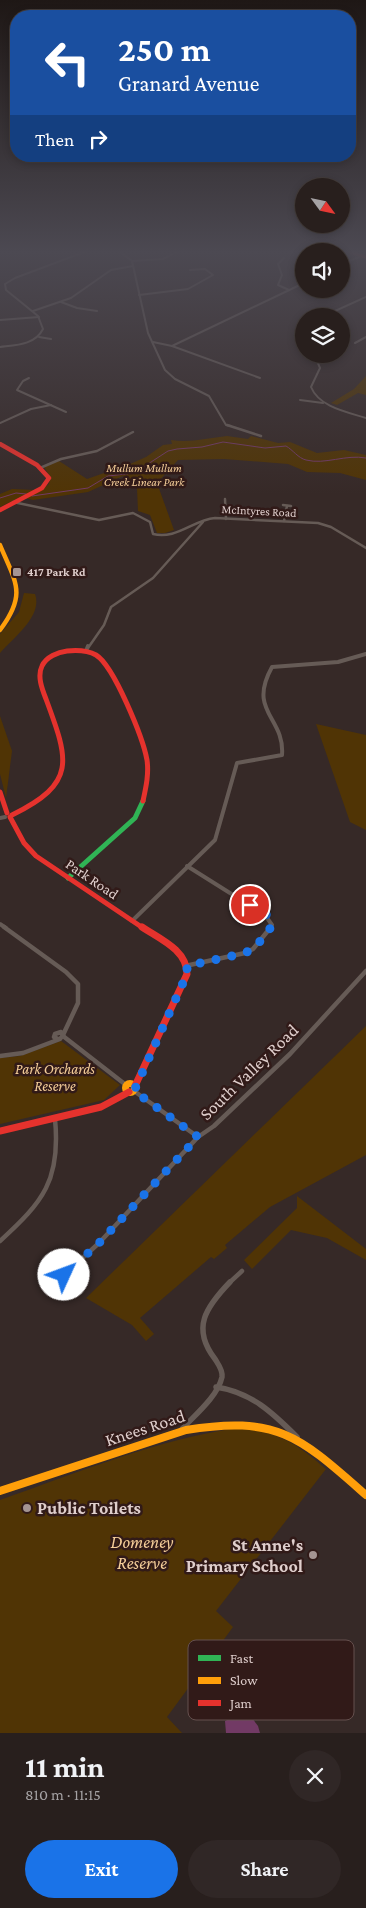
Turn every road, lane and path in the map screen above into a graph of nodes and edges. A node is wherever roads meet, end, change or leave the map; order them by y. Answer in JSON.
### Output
{"nodes":[{"id":1,"x":42,"y":332,"type":"edge"},
{"id":2,"x":148,"y":332,"type":"edge"},
{"id":3,"x":202,"y":332,"type":"edge"},
{"id":4,"x":39,"y":337,"type":"junction"},
{"id":5,"x":366,"y":337,"type":"edge"},
{"id":6,"x":51,"y":339,"type":"dead end"},
{"id":7,"x":153,"y":342,"type":"junction"},
{"id":8,"x":355,"y":343,"type":"dead end"},
{"id":9,"x":172,"y":346,"type":"junction"},
{"id":10,"x":0,"y":347,"type":"edge"},
{"id":11,"x":317,"y":363,"type":"edge"},
{"id":12,"x":30,"y":378,"type":"dead end"},
{"id":13,"x":260,"y":378,"type":"dead end"},
{"id":14,"x":300,"y":400,"type":"dead end"},
{"id":15,"x":325,"y":403,"type":"junction"},
{"id":16,"x":52,"y":405,"type":"junction"},
{"id":17,"x":66,"y":412,"type":"dead end"},
{"id":18,"x":366,"y":418,"type":"edge"},
{"id":19,"x":0,"y":423,"type":"edge"},
{"id":20,"x":132,"y":432,"type":"dead end"},
{"id":21,"x":261,"y":436,"type":"dead end"},
{"id":22,"x":0,"y":444,"type":"edge"},
{"id":23,"x":40,"y":468,"type":"junction"},
{"id":24,"x":225,"y":499,"type":"dead end"},
{"id":25,"x":16,"y":501,"type":"junction"},
{"id":26,"x":285,"y":506,"type":"joint"},
{"id":27,"x":291,"y":506,"type":"dead end"},
{"id":28,"x":0,"y":510,"type":"edge"},
{"id":29,"x":226,"y":519,"type":"junction"},
{"id":30,"x":284,"y":521,"type":"junction"},
{"id":31,"x":195,"y":526,"type":"junction"},
{"id":32,"x":0,"y":545,"type":"edge"},
{"id":33,"x":366,"y":548,"type":"edge"},
{"id":34,"x":0,"y":630,"type":"edge"},
{"id":35,"x":86,"y":651,"type":"junction"},
{"id":36,"x":366,"y":654,"type":"edge"},
{"id":37,"x":0,"y":792,"type":"edge"},
{"id":38,"x":7,"y":816,"type":"edge"},
{"id":39,"x":187,"y":866,"type":"junction"},
{"id":40,"x":68,"y":878,"type":"junction"},
{"id":41,"x":132,"y":921,"type":"junction"},
{"id":42,"x":0,"y":924,"type":"edge"},
{"id":43,"x":186,"y":966,"type":"junction"},
{"id":44,"x":366,"y":971,"type":"edge"},
{"id":45,"x":60,"y":1036,"type":"junction"},
{"id":46,"x":0,"y":1056,"type":"edge"},
{"id":47,"x":130,"y":1088,"type":"junction"},
{"id":48,"x":55,"y":1119,"type":"junction"},
{"id":49,"x":0,"y":1131,"type":"edge"},
{"id":50,"x":198,"y":1137,"type":"junction"},
{"id":51,"x":0,"y":1241,"type":"edge"},
{"id":52,"x":242,"y":1271,"type":"dead end"},
{"id":53,"x":64,"y":1275,"type":"dead end"},
{"id":54,"x":216,"y":1387,"type":"junction"},
{"id":55,"x":179,"y":1432,"type":"junction"},
{"id":56,"x":300,"y":1440,"type":"junction"},
{"id":57,"x":0,"y":1491,"type":"edge"},
{"id":58,"x":366,"y":1495,"type":"edge"}],
"edges":[{"from":1,"to":4,"type":"street"},
{"from":2,"to":7,"type":"street"},
{"from":3,"to":9,"type":"street"},
{"from":4,"to":6,"type":"street"},
{"from":4,"to":10,"type":"street"},
{"from":5,"to":8,"type":"street"},
{"from":7,"to":9,"type":"street"},
{"from":7,"to":21,"type":"street"},
{"from":9,"to":13,"type":"street"},
{"from":11,"to":15,"type":"street"},
{"from":12,"to":16,"type":"street"},
{"from":14,"to":15,"type":"street"},
{"from":15,"to":18,"type":"street"},
{"from":16,"to":17,"type":"street"},
{"from":16,"to":19,"type":"street"},
{"from":20,"to":23,"type":"street"},
{"from":22,"to":23,"type":"street"},
{"from":23,"to":25,"type":"street"},
{"from":24,"to":29,"type":"street"},
{"from":25,"to":28,"type":"street"},
{"from":25,"to":31,"type":"street","name":"McIntyres Road"},
{"from":26,"to":27,"type":"street"},
{"from":26,"to":30,"type":"street"},
{"from":29,"to":30,"type":"street","name":"McIntyres Road"},
{"from":29,"to":31,"type":"street","name":"McIntyres Road"},
{"from":30,"to":33,"type":"street","name":"McIntyres Road"},
{"from":31,"to":35,"type":"street"},
{"from":32,"to":34,"type":"street"},
{"from":35,"to":38,"type":"street"},
{"from":35,"to":40,"type":"street"},
{"from":36,"to":39,"type":"street"},
{"from":37,"to":38,"type":"street","name":"Park Road"},
{"from":38,"to":40,"type":"street","name":"Park Road"},
{"from":39,"to":41,"type":"street"},
{"from":39,"to":43,"type":"street"},
{"from":40,"to":41,"type":"street","name":"Park Road"},
{"from":41,"to":43,"type":"street","name":"Park Road"},
{"from":42,"to":45,"type":"street"},
{"from":43,"to":47,"type":"street"},
{"from":44,"to":50,"type":"street","name":"South Valley Road"},
{"from":45,"to":46,"type":"street"},
{"from":45,"to":47,"type":"street"},
{"from":47,"to":48,"type":"street"},
{"from":47,"to":50,"type":"street"},
{"from":48,"to":49,"type":"street"},
{"from":48,"to":51,"type":"street"},
{"from":50,"to":53,"type":"street","name":"South Valley Road"},
{"from":52,"to":54,"type":"street"},
{"from":54,"to":55,"type":"street"},
{"from":54,"to":56,"type":"street","name":"Knees Road"},
{"from":55,"to":56,"type":"street","name":"Knees Road"},
{"from":55,"to":57,"type":"street","name":"Knees Road"},
{"from":56,"to":58,"type":"street","name":"Knees Road"}]}
